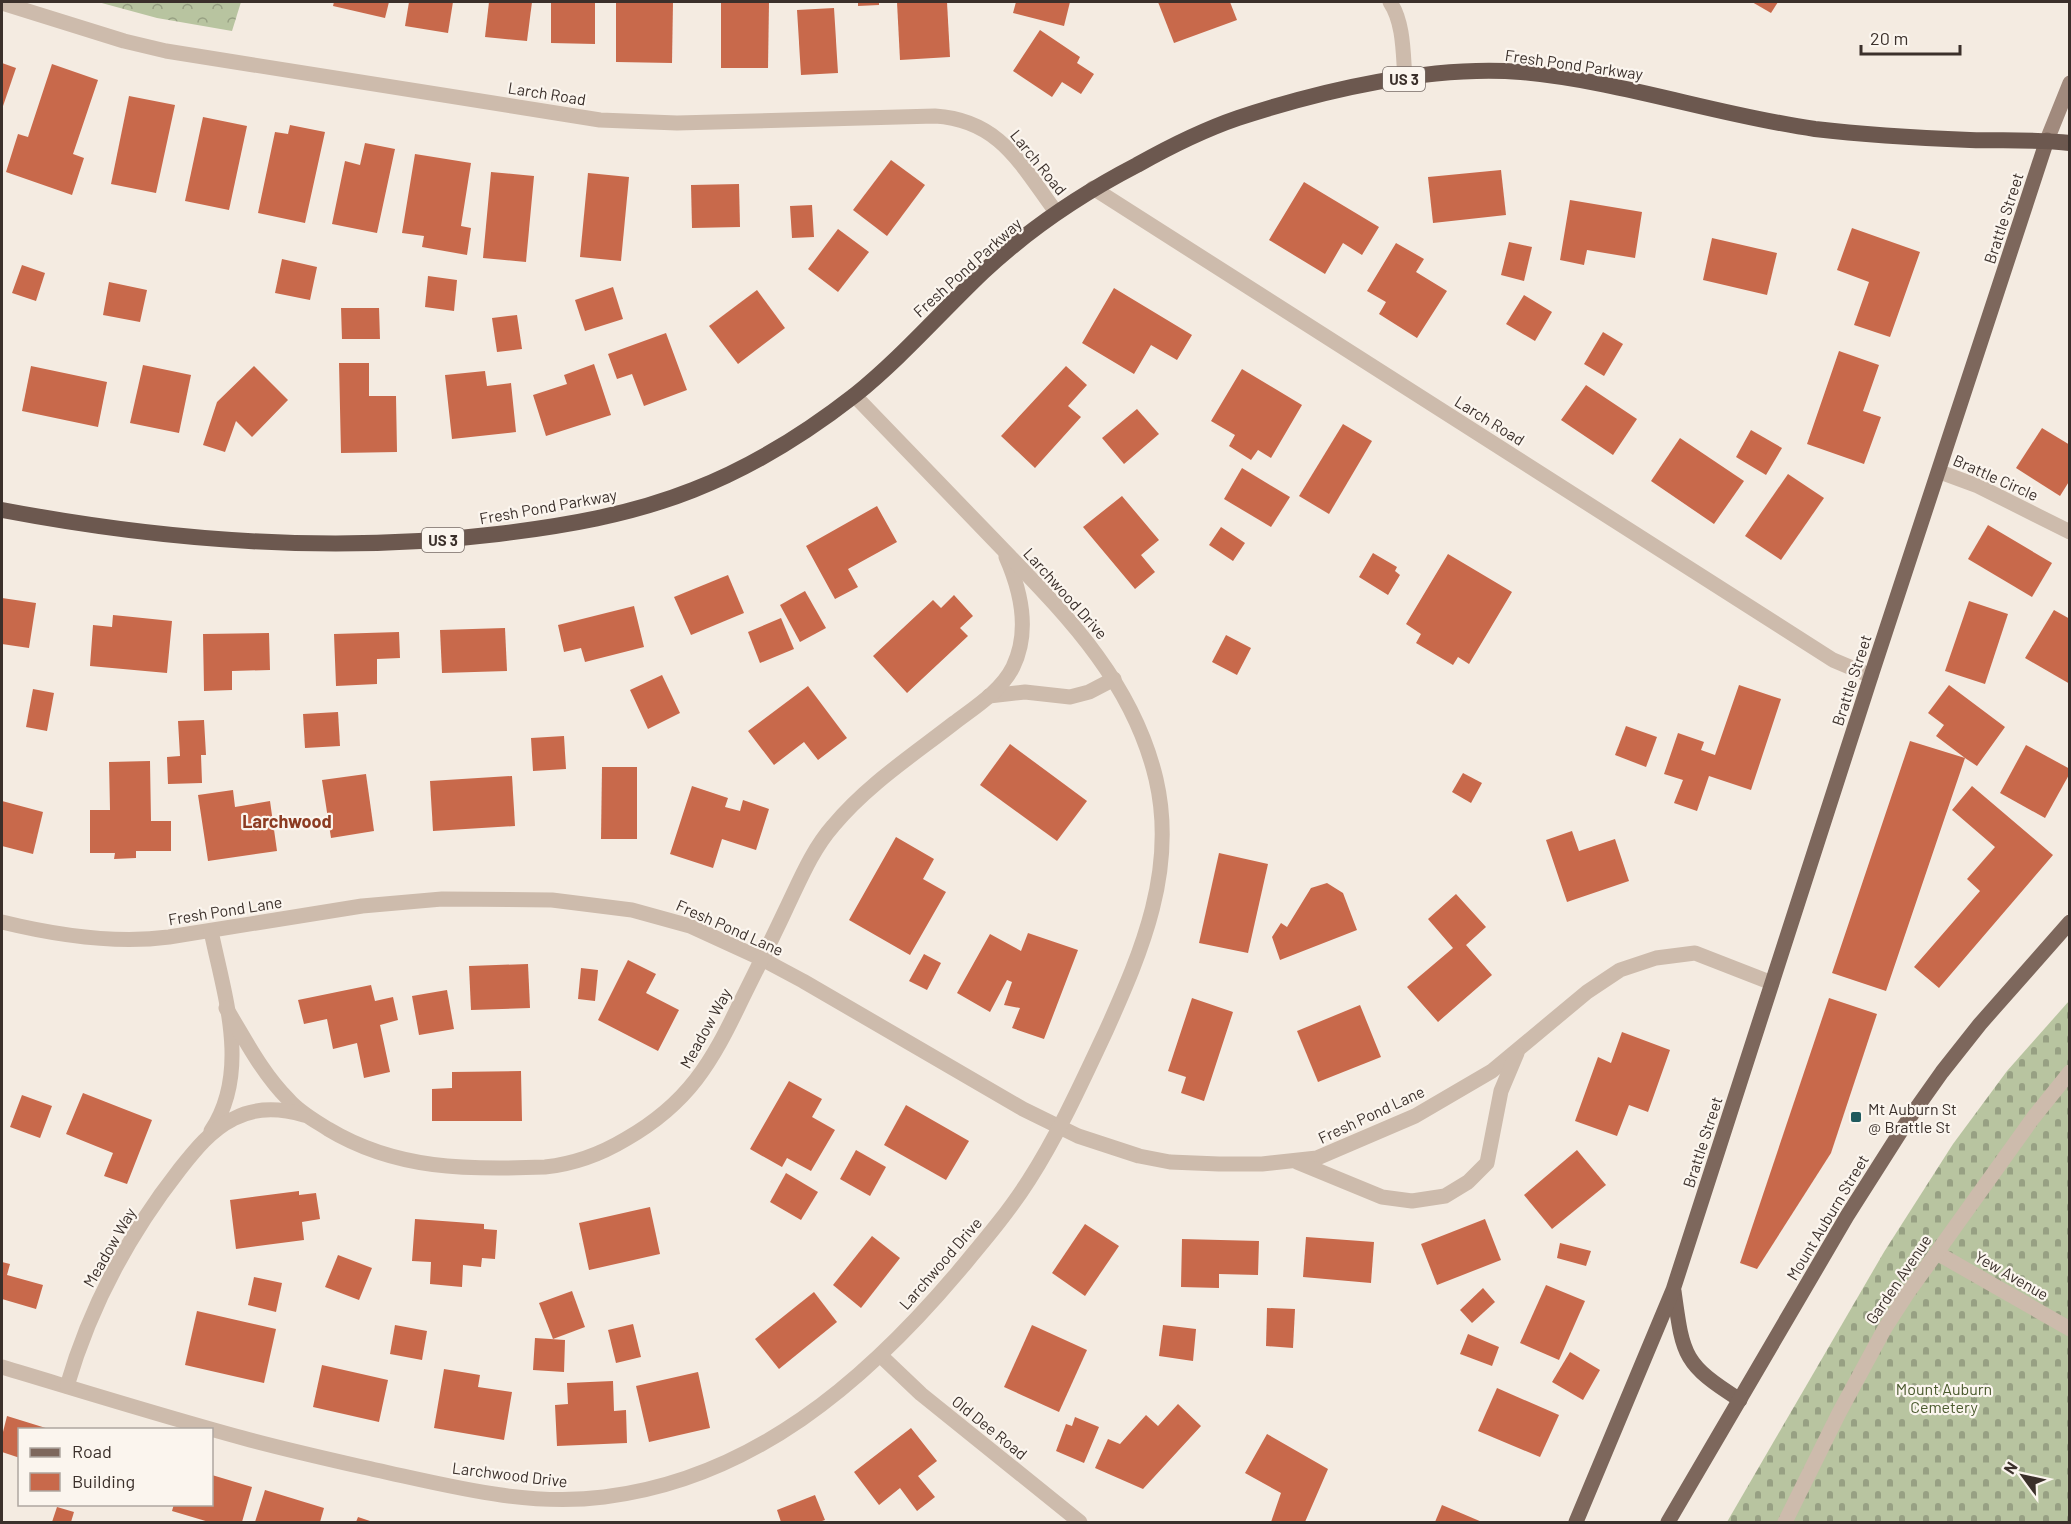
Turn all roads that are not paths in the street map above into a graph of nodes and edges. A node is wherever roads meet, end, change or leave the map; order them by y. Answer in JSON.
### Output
{"nodes":[{"id":1,"x":1390,"y":2,"type":"edge"},
{"id":2,"x":2,"y":3,"type":"edge"},
{"id":3,"x":1405,"y":79,"type":"junction"},
{"id":4,"x":2070,"y":83,"type":"edge"},
{"id":5,"x":2070,"y":130,"type":"edge"},
{"id":6,"x":2047,"y":140,"type":"junction"},
{"id":7,"x":2070,"y":143,"type":"edge"},
{"id":8,"x":1093,"y":188,"type":"junction"},
{"id":9,"x":1056,"y":212,"type":"junction"},
{"id":10,"x":854,"y":395,"type":"junction"},
{"id":11,"x":1940,"y":472,"type":"junction"},
{"id":12,"x":2,"y":510,"type":"edge"},
{"id":13,"x":2070,"y":532,"type":"edge"},
{"id":14,"x":1002,"y":549,"type":"junction"},
{"id":15,"x":1871,"y":676,"type":"junction"},
{"id":16,"x":1114,"y":680,"type":"junction"},
{"id":17,"x":989,"y":696,"type":"junction"},
{"id":18,"x":2,"y":922,"type":"edge"},
{"id":19,"x":2070,"y":922,"type":"edge"},
{"id":20,"x":211,"y":931,"type":"junction"},
{"id":21,"x":762,"y":959,"type":"junction"},
{"id":22,"x":1772,"y":983,"type":"junction"},
{"id":23,"x":226,"y":1008,"type":"junction"},
{"id":24,"x":1519,"y":1049,"type":"junction"},
{"id":25,"x":2070,"y":1072,"type":"edge"},
{"id":26,"x":307,"y":1116,"type":"junction"},
{"id":27,"x":1059,"y":1128,"type":"junction"},
{"id":28,"x":206,"y":1138,"type":"junction"},
{"id":29,"x":1294,"y":1161,"type":"junction"},
{"id":30,"x":1937,"y":1253,"type":"junction"},
{"id":31,"x":1673,"y":1290,"type":"junction"},
{"id":32,"x":2070,"y":1329,"type":"edge"},
{"id":33,"x":881,"y":1356,"type":"junction"},
{"id":34,"x":2,"y":1367,"type":"edge"},
{"id":35,"x":67,"y":1386,"type":"junction"},
{"id":36,"x":1740,"y":1400,"type":"junction"},
{"id":37,"x":208,"y":1428,"type":"edge"},
{"id":38,"x":213,"y":1430,"type":"edge"},
{"id":39,"x":1080,"y":1522,"type":"edge"},
{"id":40,"x":1576,"y":1522,"type":"edge"},
{"id":41,"x":1668,"y":1522,"type":"edge"},
{"id":42,"x":1785,"y":1522,"type":"edge"}],
"edges":[{"from":1,"to":3,"type":"street"},
{"from":2,"to":9,"type":"street","name":"Larch Road"},
{"from":3,"to":6,"type":"highway","name":"Fresh Pond Parkway","number":"US 3"},
{"from":3,"to":8,"type":"highway","name":"Fresh Pond Parkway","number":"US 3"},
{"from":4,"to":6,"type":"main road","name":"Brattle Street"},
{"from":5,"to":6,"type":"highway","name":"Fresh Pond Parkway","number":"US 3"},
{"from":6,"to":7,"type":"highway","name":"Fresh Pond Parkway","number":"US 3"},
{"from":6,"to":11,"type":"main road","name":"Brattle Street"},
{"from":8,"to":9,"type":"highway","name":"Fresh Pond Parkway","number":"US 3"},
{"from":8,"to":15,"type":"street","name":"Larch Road"},
{"from":9,"to":10,"type":"highway","name":"Fresh Pond Parkway","number":"US 3"},
{"from":10,"to":12,"type":"highway","name":"Fresh Pond Parkway","number":"US 3"},
{"from":10,"to":14,"type":"street","name":"Larchwood Drive"},
{"from":11,"to":13,"type":"street","name":"Brattle Circle"},
{"from":11,"to":15,"type":"main road","name":"Brattle Street"},
{"from":14,"to":16,"type":"street","name":"Larchwood Drive"},
{"from":14,"to":17,"type":"street","name":"Meadow Way"},
{"from":15,"to":22,"type":"main road","name":"Brattle Street"},
{"from":16,"to":17,"type":"street"},
{"from":16,"to":27,"type":"street","name":"Larchwood Drive"},
{"from":17,"to":21,"type":"street","name":"Meadow Way"},
{"from":18,"to":20,"type":"street","name":"Fresh Pond Lane"},
{"from":19,"to":36,"type":"main road","name":"Mount Auburn Street"},
{"from":20,"to":21,"type":"street","name":"Fresh Pond Lane"},
{"from":20,"to":23,"type":"street","name":"Meadow Way"},
{"from":21,"to":26,"type":"street","name":"Meadow Way"},
{"from":21,"to":27,"type":"street","name":"Fresh Pond Lane"},
{"from":22,"to":24,"type":"street","name":"Fresh Pond Lane"},
{"from":22,"to":31,"type":"main road","name":"Brattle Street"},
{"from":23,"to":26,"type":"street","name":"Meadow Way"},
{"from":23,"to":28,"type":"street","name":"Meadow Way"},
{"from":24,"to":29,"type":"street","name":"Fresh Pond Lane"},
{"from":24,"to":29,"type":"street","name":"Fresh Pond Lane"},
{"from":25,"to":30,"type":"street","name":"Garden Avenue"},
{"from":26,"to":28,"type":"street","name":"Meadow Way"},
{"from":27,"to":29,"type":"street","name":"Fresh Pond Lane"},
{"from":27,"to":33,"type":"street","name":"Larchwood Drive"},
{"from":28,"to":35,"type":"street","name":"Meadow Way"},
{"from":30,"to":32,"type":"street","name":"Yew Avenue"},
{"from":30,"to":42,"type":"street","name":"Garden Avenue"},
{"from":31,"to":36,"type":"main road","name":"Brattle Street"},
{"from":31,"to":40,"type":"main road","name":"Brattle Street"},
{"from":33,"to":38,"type":"street","name":"Larchwood Drive"},
{"from":33,"to":39,"type":"street","name":"Old Dee Road"},
{"from":34,"to":35,"type":"street","name":"Larchwood Drive"},
{"from":35,"to":37,"type":"street","name":"Larchwood Drive"},
{"from":36,"to":41,"type":"main road","name":"Mount Auburn Street"}]}
